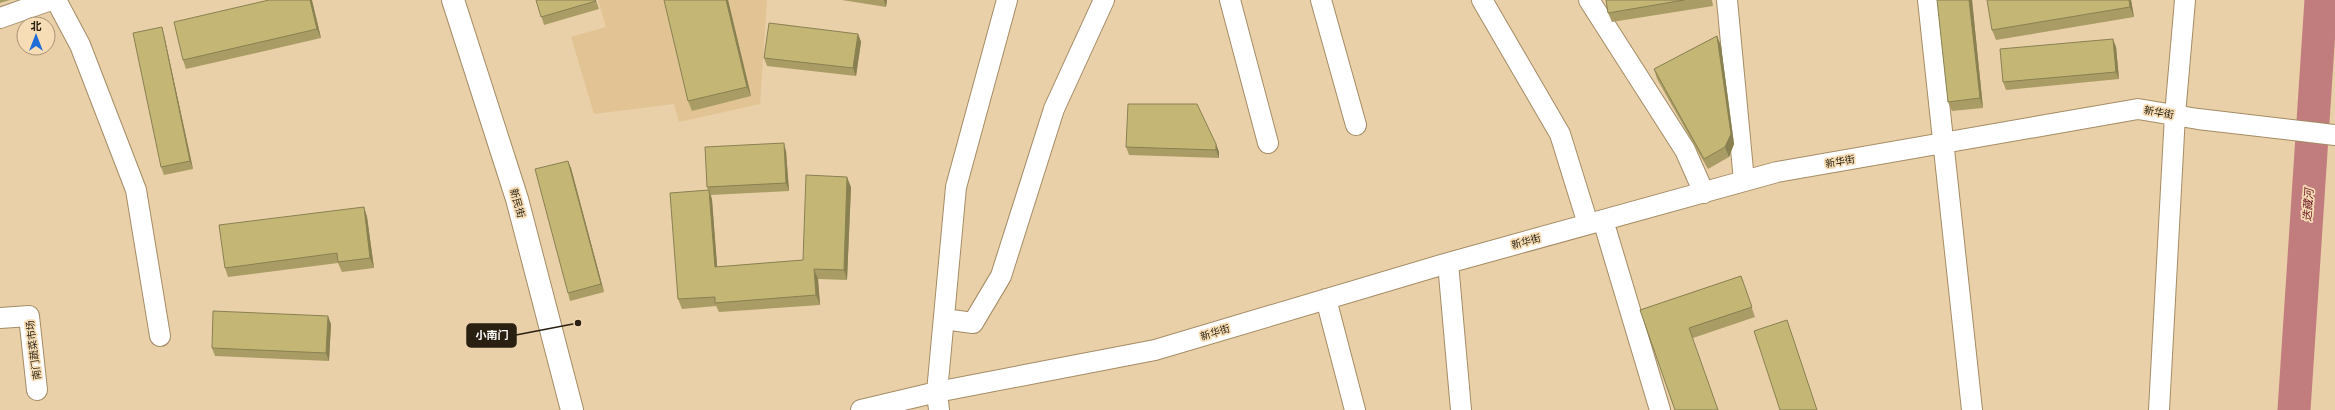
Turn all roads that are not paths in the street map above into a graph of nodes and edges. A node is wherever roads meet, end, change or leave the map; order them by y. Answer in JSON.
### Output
{"nodes":[{"id":1,"x":51,"y":0,"type":"edge"},
{"id":2,"x":56,"y":0,"type":"edge"},
{"id":3,"x":452,"y":0,"type":"edge"},
{"id":4,"x":1007,"y":0,"type":"edge"},
{"id":5,"x":1104,"y":0,"type":"edge"},
{"id":6,"x":1230,"y":0,"type":"edge"},
{"id":7,"x":1321,"y":0,"type":"edge"},
{"id":8,"x":1482,"y":0,"type":"edge"},
{"id":9,"x":1589,"y":0,"type":"edge"},
{"id":10,"x":1727,"y":0,"type":"edge"},
{"id":11,"x":1928,"y":0,"type":"edge"},
{"id":12,"x":2185,"y":0,"type":"edge"},
{"id":13,"x":0,"y":18,"type":"edge"},
{"id":14,"x":2175,"y":115,"type":"junction"},
{"id":15,"x":1356,"y":125,"type":"dead end"},
{"id":16,"x":2335,"y":135,"type":"edge"},
{"id":17,"x":1268,"y":143,"type":"dead end"},
{"id":18,"x":1943,"y":143,"type":"junction"},
{"id":19,"x":1744,"y":181,"type":"junction"},
{"id":20,"x":1704,"y":192,"type":"junction"},
{"id":21,"x":1596,"y":222,"type":"junction"},
{"id":22,"x":1448,"y":263,"type":"junction"},
{"id":23,"x":1326,"y":299,"type":"junction"},
{"id":24,"x":0,"y":318,"type":"edge"},
{"id":25,"x":944,"y":319,"type":"junction"},
{"id":26,"x":160,"y":336,"type":"dead end"},
{"id":27,"x":38,"y":390,"type":"dead end"},
{"id":28,"x":938,"y":401,"type":"edge"},
{"id":29,"x":572,"y":410,"type":"edge"},
{"id":30,"x":861,"y":410,"type":"edge"},
{"id":31,"x":1355,"y":410,"type":"edge"},
{"id":32,"x":1461,"y":410,"type":"edge"},
{"id":33,"x":1660,"y":410,"type":"edge"},
{"id":34,"x":1972,"y":410,"type":"edge"},
{"id":35,"x":2159,"y":410,"type":"edge"}],
"edges":[{"from":1,"to":13,"type":"street"},
{"from":2,"to":26,"type":"street"},
{"from":3,"to":29,"type":"main road","name":"新民街"},
{"from":4,"to":25,"type":"street"},
{"from":5,"to":25,"type":"street"},
{"from":6,"to":17,"type":"street"},
{"from":7,"to":15,"type":"street"},
{"from":8,"to":21,"type":"street"},
{"from":9,"to":20,"type":"street"},
{"from":10,"to":19,"type":"street"},
{"from":11,"to":18,"type":"street"},
{"from":12,"to":14,"type":"street"},
{"from":14,"to":16,"type":"street","name":"新华街"},
{"from":14,"to":18,"type":"street","name":"新华街"},
{"from":14,"to":35,"type":"street"},
{"from":18,"to":19,"type":"street","name":"新华街"},
{"from":18,"to":34,"type":"street"},
{"from":19,"to":20,"type":"street","name":"新华街"},
{"from":20,"to":21,"type":"street","name":"新华街"},
{"from":21,"to":22,"type":"street","name":"新华街"},
{"from":21,"to":33,"type":"street"},
{"from":22,"to":23,"type":"street","name":"新华街"},
{"from":22,"to":32,"type":"street"},
{"from":23,"to":28,"type":"street","name":"新华街"},
{"from":23,"to":31,"type":"street"},
{"from":24,"to":27,"type":"street","name":"南门蔬菜市场"},
{"from":25,"to":28,"type":"street"},
{"from":28,"to":30,"type":"street","name":"新华街"}]}
